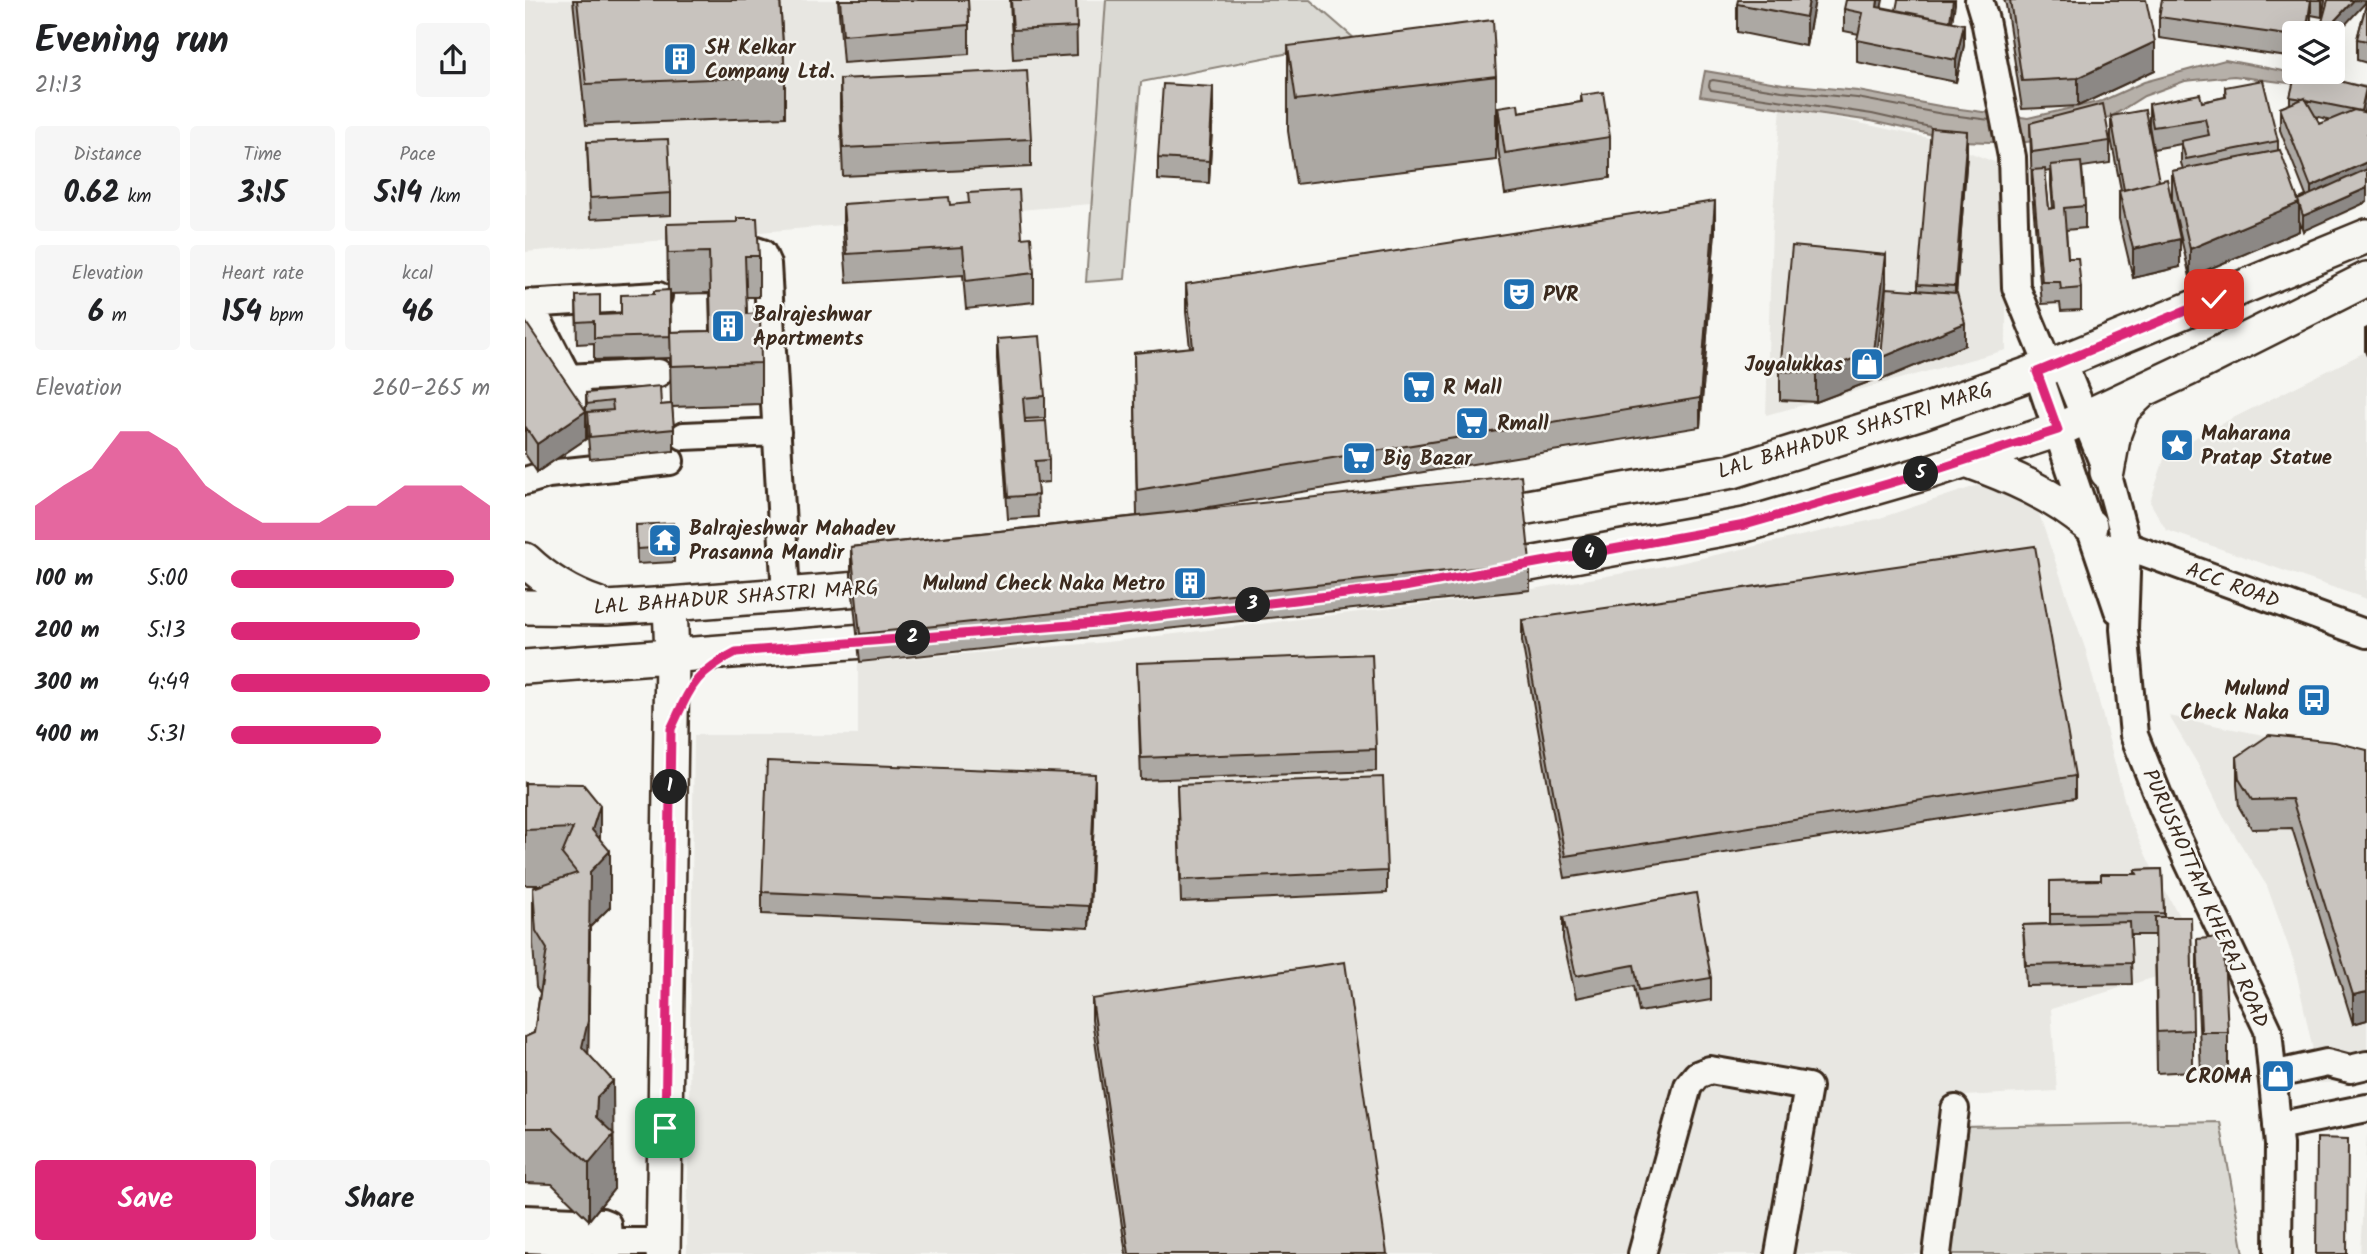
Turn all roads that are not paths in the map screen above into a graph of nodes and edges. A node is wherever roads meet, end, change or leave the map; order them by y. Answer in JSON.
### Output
{"nodes":[{"id":1,"x":1979,"y":0,"type":"edge"},
{"id":2,"x":2367,"y":236,"type":"edge"},
{"id":3,"x":698,"y":252,"type":"edge"},
{"id":4,"x":2367,"y":279,"type":"edge"},
{"id":5,"x":660,"y":296,"type":"edge"},
{"id":6,"x":527,"y":304,"type":"edge"},
{"id":7,"x":2049,"y":367,"type":"junction"},
{"id":8,"x":658,"y":373,"type":"dead end"},
{"id":9,"x":568,"y":378,"type":"junction"},
{"id":10,"x":2143,"y":390,"type":"junction"},
{"id":11,"x":582,"y":405,"type":"edge"},
{"id":12,"x":2072,"y":424,"type":"junction"},
{"id":13,"x":777,"y":432,"type":"junction"},
{"id":14,"x":684,"y":436,"type":"dead end"},
{"id":15,"x":1966,"y":460,"type":"junction"},
{"id":16,"x":670,"y":461,"type":"dead end"},
{"id":17,"x":2107,"y":472,"type":"junction"},
{"id":18,"x":525,"y":481,"type":"edge"},
{"id":19,"x":1448,"y":521,"type":"edge"},
{"id":20,"x":2094,"y":537,"type":"junction"},
{"id":21,"x":2127,"y":546,"type":"junction"},
{"id":22,"x":525,"y":560,"type":"edge"},
{"id":23,"x":1458,"y":577,"type":"edge"},
{"id":24,"x":923,"y":584,"type":"edge"},
{"id":25,"x":786,"y":595,"type":"junction"},
{"id":26,"x":670,"y":604,"type":"junction"},
{"id":27,"x":525,"y":607,"type":"edge"},
{"id":28,"x":607,"y":608,"type":"junction"},
{"id":29,"x":2124,"y":628,"type":"junction"},
{"id":30,"x":2367,"y":634,"type":"edge"},
{"id":31,"x":929,"y":636,"type":"edge"},
{"id":32,"x":736,"y":652,"type":"junction"},
{"id":33,"x":672,"y":657,"type":"junction"},
{"id":34,"x":627,"y":660,"type":"junction"},
{"id":35,"x":525,"y":667,"type":"edge"},
{"id":36,"x":671,"y":729,"type":"junction"},
{"id":37,"x":2367,"y":1065,"type":"edge"},
{"id":38,"x":2272,"y":1075,"type":"junction"},
{"id":39,"x":2367,"y":1108,"type":"edge"},
{"id":40,"x":1955,"y":1109,"type":"dead end"},
{"id":41,"x":2277,"y":1126,"type":"junction"},
{"id":42,"x":525,"y":1219,"type":"edge"},
{"id":43,"x":525,"y":1239,"type":"edge"},
{"id":44,"x":609,"y":1240,"type":"junction"},
{"id":45,"x":663,"y":1241,"type":"edge"},
{"id":46,"x":1643,"y":1254,"type":"edge"},
{"id":47,"x":1779,"y":1254,"type":"edge"},
{"id":48,"x":1937,"y":1254,"type":"edge"},
{"id":49,"x":2278,"y":1254,"type":"edge"}],
"edges":[{"from":1,"to":7,"type":"street"},
{"from":2,"to":7,"type":"main road","name":"LAL BAHADUR SHASTRI MARG"},
{"from":3,"to":13,"type":"street"},
{"from":4,"to":10,"type":"main road"},
{"from":5,"to":6,"type":"street"},
{"from":6,"to":9,"type":"street"},
{"from":7,"to":12,"type":"street"},
{"from":7,"to":19,"type":"main road","name":"LAL BAHADUR SHASTRI MARG"},
{"from":8,"to":9,"type":"street"},
{"from":9,"to":11,"type":"street"},
{"from":10,"to":12,"type":"main road"},
{"from":10,"to":17,"type":"main road"},
{"from":12,"to":15,"type":"main road"},
{"from":12,"to":17,"type":"street"},
{"from":12,"to":20,"type":"street"},
{"from":13,"to":14,"type":"street"},
{"from":13,"to":25,"type":"street"},
{"from":15,"to":20,"type":"main road"},
{"from":15,"to":23,"type":"main road"},
{"from":16,"to":18,"type":"street"},
{"from":17,"to":21,"type":"street"},
{"from":20,"to":21,"type":"street","name":"ACC ROAD"},
{"from":20,"to":29,"type":"street"},
{"from":21,"to":29,"type":"street"},
{"from":21,"to":30,"type":"street","name":"ACC ROAD"},
{"from":22,"to":28,"type":"main road"},
{"from":24,"to":25,"type":"main road","name":"LAL BAHADUR SHASTRI MARG"},
{"from":25,"to":26,"type":"main road","name":"LAL BAHADUR SHASTRI MARG"},
{"from":26,"to":28,"type":"main road","name":"LAL BAHADUR SHASTRI MARG"},
{"from":26,"to":33,"type":"main road"},
{"from":27,"to":28,"type":"main road","name":"LAL BAHADUR SHASTRI MARG"},
{"from":29,"to":38,"type":"street","name":"PURUSHOTTAM KHERAJ ROAD"},
{"from":31,"to":32,"type":"main road"},
{"from":32,"to":33,"type":"main road"},
{"from":32,"to":36,"type":"main road"},
{"from":33,"to":34,"type":"main road"},
{"from":33,"to":36,"type":"main road"},
{"from":34,"to":35,"type":"main road"},
{"from":34,"to":36,"type":"main road"},
{"from":36,"to":45,"type":"main road"},
{"from":37,"to":38,"type":"street"},
{"from":38,"to":41,"type":"street","name":"PURUSHOTTAM KHERAJ ROAD"},
{"from":39,"to":41,"type":"street"},
{"from":40,"to":48,"type":"street"},
{"from":41,"to":49,"type":"street","name":"PURUSHOTTAM KHERAJ ROAD"},
{"from":42,"to":44,"type":"street"},
{"from":43,"to":44,"type":"street"},
{"from":44,"to":45,"type":"street"},
{"from":46,"to":47,"type":"street"}]}
